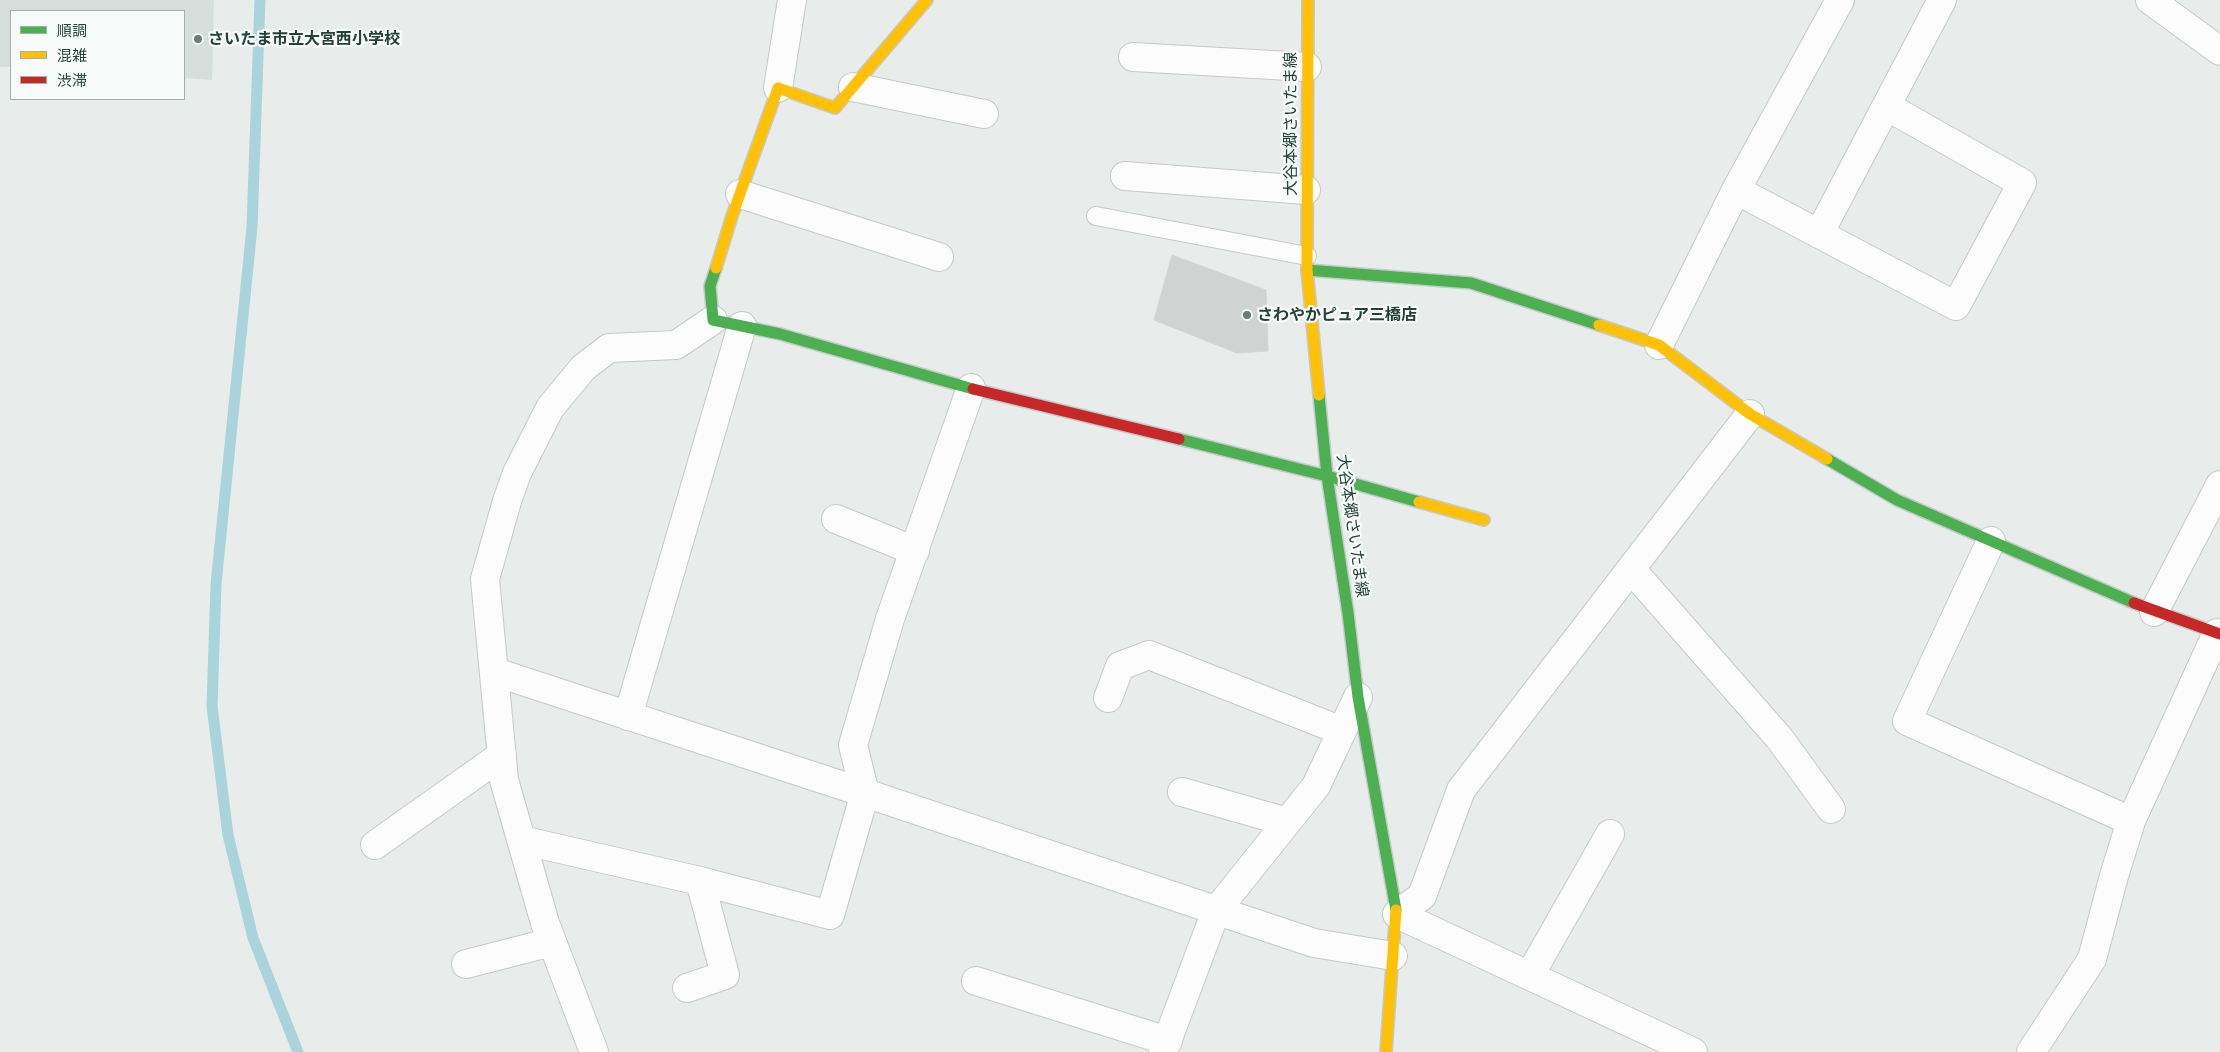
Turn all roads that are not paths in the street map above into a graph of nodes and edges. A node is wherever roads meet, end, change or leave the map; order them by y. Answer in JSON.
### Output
{"nodes":[{"id":1,"x":792,"y":0,"type":"edge"},
{"id":2,"x":927,"y":0,"type":"edge"},
{"id":3,"x":1308,"y":0,"type":"edge"},
{"id":4,"x":1840,"y":0,"type":"edge"},
{"id":5,"x":1942,"y":0,"type":"edge"},
{"id":6,"x":2150,"y":0,"type":"edge"},
{"id":7,"x":2220,"y":50,"type":"edge"},
{"id":8,"x":1133,"y":57,"type":"dead end"},
{"id":9,"x":1307,"y":66,"type":"junction"},
{"id":10,"x":853,"y":87,"type":"junction"},
{"id":11,"x":778,"y":88,"type":"junction"},
{"id":12,"x":1888,"y":107,"type":"junction"},
{"id":13,"x":984,"y":114,"type":"dead end"},
{"id":14,"x":1125,"y":176,"type":"dead end"},
{"id":15,"x":1306,"y":190,"type":"junction"},
{"id":16,"x":1736,"y":190,"type":"junction"},
{"id":17,"x":740,"y":194,"type":"junction"},
{"id":18,"x":1096,"y":216,"type":"dead end"},
{"id":19,"x":1819,"y":234,"type":"junction"},
{"id":20,"x":939,"y":257,"type":"dead end"},
{"id":21,"x":1307,"y":263,"type":"junction"},
{"id":22,"x":713,"y":320,"type":"junction"},
{"id":23,"x":742,"y":326,"type":"junction"},
{"id":24,"x":1659,"y":345,"type":"junction"},
{"id":25,"x":971,"y":388,"type":"junction"},
{"id":26,"x":1750,"y":414,"type":"junction"},
{"id":27,"x":1327,"y":476,"type":"junction"},
{"id":28,"x":2220,"y":486,"type":"edge"},
{"id":29,"x":836,"y":519,"type":"dead end"},
{"id":30,"x":1484,"y":520,"type":"dead end"},
{"id":31,"x":1991,"y":541,"type":"junction"},
{"id":32,"x":914,"y":551,"type":"junction"},
{"id":33,"x":1632,"y":569,"type":"junction"},
{"id":34,"x":2154,"y":612,"type":"junction"},
{"id":35,"x":2218,"y":634,"type":"edge"},
{"id":36,"x":495,"y":672,"type":"junction"},
{"id":37,"x":1358,"y":696,"type":"junction"},
{"id":38,"x":1108,"y":698,"type":"dead end"},
{"id":39,"x":628,"y":716,"type":"junction"},
{"id":40,"x":1342,"y":731,"type":"junction"},
{"id":41,"x":502,"y":755,"type":"junction"},
{"id":42,"x":1182,"y":792,"type":"dead end"},
{"id":43,"x":865,"y":793,"type":"junction"},
{"id":44,"x":1831,"y":809,"type":"dead end"},
{"id":45,"x":2131,"y":821,"type":"junction"},
{"id":46,"x":1287,"y":822,"type":"junction"},
{"id":47,"x":1610,"y":834,"type":"dead end"},
{"id":48,"x":521,"y":840,"type":"junction"},
{"id":49,"x":375,"y":845,"type":"dead end"},
{"id":50,"x":700,"y":881,"type":"junction"},
{"id":51,"x":1216,"y":911,"type":"junction"},
{"id":52,"x":1397,"y":914,"type":"junction"},
{"id":53,"x":552,"y":942,"type":"junction"},
{"id":54,"x":1394,"y":956,"type":"junction"},
{"id":55,"x":466,"y":964,"type":"dead end"},
{"id":56,"x":1530,"y":975,"type":"junction"},
{"id":57,"x":976,"y":981,"type":"dead end"},
{"id":58,"x":687,"y":988,"type":"dead end"},
{"id":59,"x":1165,"y":1047,"type":"edge"},
{"id":60,"x":594,"y":1052,"type":"edge"},
{"id":61,"x":1386,"y":1052,"type":"edge"},
{"id":62,"x":1693,"y":1052,"type":"edge"},
{"id":63,"x":2031,"y":1052,"type":"edge"}],
"edges":[{"from":1,"to":11,"type":"street"},
{"from":2,"to":10,"type":"street"},
{"from":3,"to":9,"type":"street","name":"大谷本郷さいたま線"},
{"from":4,"to":16,"type":"street"},
{"from":5,"to":12,"type":"street"},
{"from":6,"to":7,"type":"street"},
{"from":8,"to":9,"type":"street"},
{"from":9,"to":15,"type":"street","name":"大谷本郷さいたま線"},
{"from":10,"to":11,"type":"street"},
{"from":10,"to":13,"type":"street"},
{"from":11,"to":17,"type":"street"},
{"from":12,"to":19,"type":"street"},
{"from":12,"to":19,"type":"street"},
{"from":14,"to":15,"type":"street"},
{"from":15,"to":21,"type":"street","name":"大谷本郷さいたま線"},
{"from":16,"to":19,"type":"street"},
{"from":16,"to":24,"type":"street"},
{"from":17,"to":20,"type":"street"},
{"from":17,"to":22,"type":"street"},
{"from":18,"to":21,"type":"lane"},
{"from":21,"to":24,"type":"street"},
{"from":21,"to":27,"type":"street","name":"大谷本郷さいたま線"},
{"from":22,"to":23,"type":"street"},
{"from":22,"to":36,"type":"street"},
{"from":23,"to":25,"type":"street"},
{"from":23,"to":39,"type":"street"},
{"from":24,"to":26,"type":"street"},
{"from":25,"to":27,"type":"street"},
{"from":25,"to":32,"type":"street"},
{"from":26,"to":31,"type":"street"},
{"from":26,"to":33,"type":"street"},
{"from":27,"to":30,"type":"street"},
{"from":27,"to":37,"type":"street","name":"大谷本郷さいたま線"},
{"from":28,"to":34,"type":"street"},
{"from":29,"to":32,"type":"street"},
{"from":31,"to":34,"type":"street"},
{"from":31,"to":45,"type":"street"},
{"from":32,"to":43,"type":"street"},
{"from":33,"to":44,"type":"street"},
{"from":33,"to":52,"type":"street"},
{"from":34,"to":35,"type":"street"},
{"from":35,"to":45,"type":"street"},
{"from":36,"to":39,"type":"street"},
{"from":36,"to":41,"type":"street"},
{"from":37,"to":40,"type":"street"},
{"from":37,"to":52,"type":"street","name":"大谷本郷さいたま線"},
{"from":38,"to":40,"type":"street"},
{"from":39,"to":43,"type":"street"},
{"from":40,"to":46,"type":"street"},
{"from":41,"to":48,"type":"street"},
{"from":41,"to":49,"type":"street"},
{"from":42,"to":46,"type":"street"},
{"from":43,"to":50,"type":"street"},
{"from":43,"to":51,"type":"street"},
{"from":45,"to":63,"type":"street"},
{"from":46,"to":51,"type":"street"},
{"from":47,"to":56,"type":"street"},
{"from":48,"to":50,"type":"street"},
{"from":48,"to":53,"type":"street"},
{"from":50,"to":58,"type":"street"},
{"from":51,"to":54,"type":"street"},
{"from":51,"to":59,"type":"street"},
{"from":52,"to":54,"type":"street","name":"大谷本郷さいたま線"},
{"from":52,"to":56,"type":"street"},
{"from":53,"to":55,"type":"street"},
{"from":53,"to":60,"type":"street"},
{"from":54,"to":61,"type":"street","name":"大谷本郷さいたま線"},
{"from":56,"to":62,"type":"street"},
{"from":57,"to":59,"type":"street"}]}
